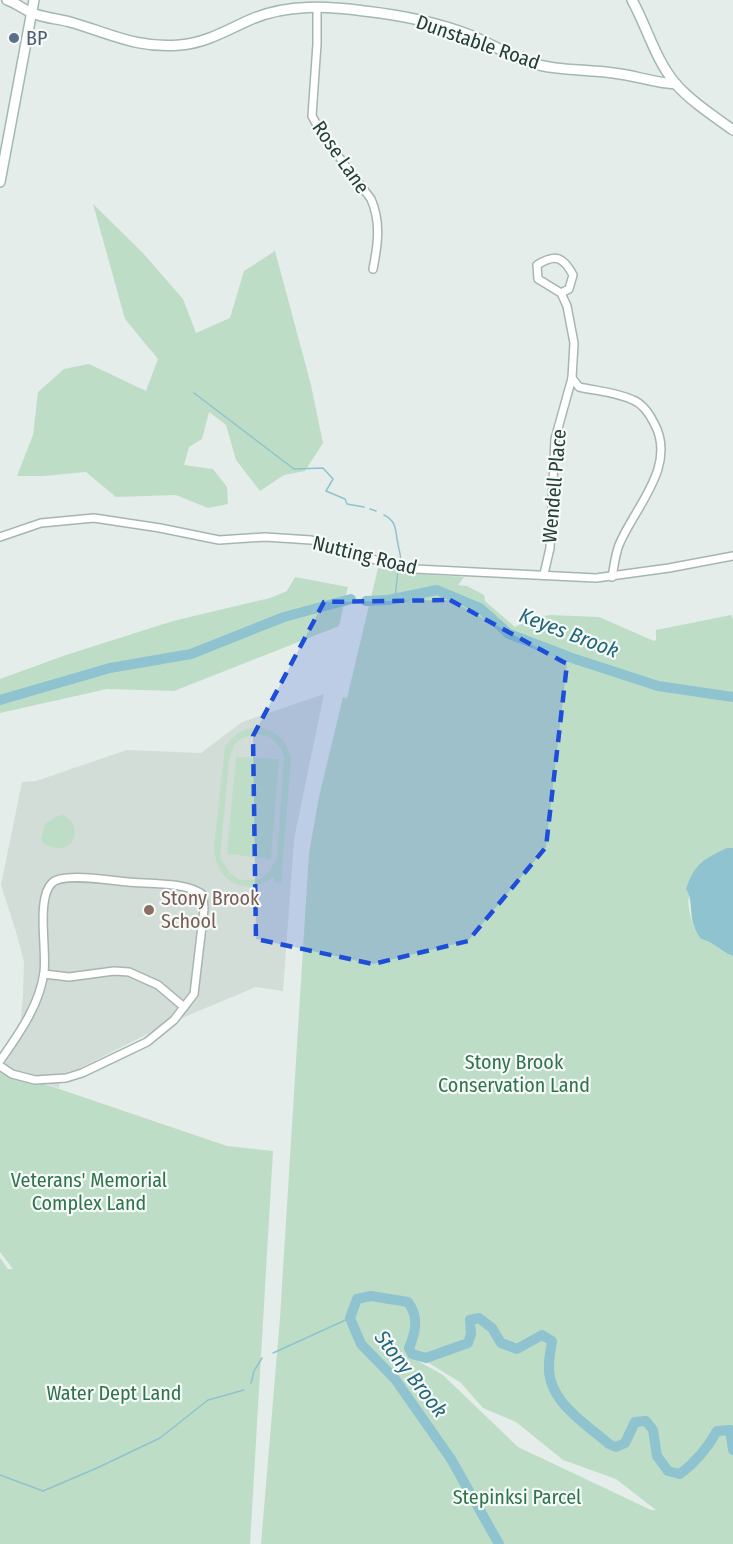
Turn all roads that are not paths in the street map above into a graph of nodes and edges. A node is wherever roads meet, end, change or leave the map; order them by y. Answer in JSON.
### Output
{"nodes":[{"id":1,"x":7,"y":0,"type":"edge"},
{"id":2,"x":34,"y":0,"type":"edge"},
{"id":3,"x":632,"y":0,"type":"edge"},
{"id":4,"x":317,"y":7,"type":"junction"},
{"id":5,"x":32,"y":14,"type":"junction"},
{"id":6,"x":676,"y":84,"type":"junction"},
{"id":7,"x":733,"y":130,"type":"edge"},
{"id":8,"x":0,"y":182,"type":"edge"},
{"id":9,"x":373,"y":269,"type":"dead end"},
{"id":10,"x":561,"y":294,"type":"junction"},
{"id":11,"x":572,"y":378,"type":"junction"},
{"id":12,"x":0,"y":537,"type":"edge"},
{"id":13,"x":733,"y":556,"type":"edge"},
{"id":14,"x":544,"y":574,"type":"junction"},
{"id":15,"x":612,"y":577,"type":"junction"},
{"id":16,"x":44,"y":974,"type":"junction"},
{"id":17,"x":184,"y":1007,"type":"junction"},
{"id":18,"x":0,"y":1061,"type":"edge"},
{"id":19,"x":0,"y":1066,"type":"edge"}],
"edges":[{"from":1,"to":5,"type":"street","name":"Dunstable Road"},
{"from":2,"to":5,"type":"street"},
{"from":3,"to":6,"type":"street"},
{"from":4,"to":5,"type":"street","name":"Dunstable Road"},
{"from":4,"to":6,"type":"street","name":"Dunstable Road"},
{"from":4,"to":9,"type":"street","name":"Rose Lane"},
{"from":5,"to":8,"type":"street"},
{"from":6,"to":7,"type":"street"},
{"from":10,"to":10,"type":"street"},
{"from":10,"to":11,"type":"street","name":"Wendell Place"},
{"from":11,"to":14,"type":"street","name":"Wendell Place"},
{"from":11,"to":15,"type":"street"},
{"from":12,"to":14,"type":"street","name":"Nutting Road"},
{"from":13,"to":15,"type":"street","name":"Nutting Road"},
{"from":14,"to":15,"type":"street","name":"Nutting Road"},
{"from":16,"to":17,"type":"street"},
{"from":16,"to":17,"type":"street"},
{"from":16,"to":18,"type":"street"},
{"from":17,"to":19,"type":"street"}]}
